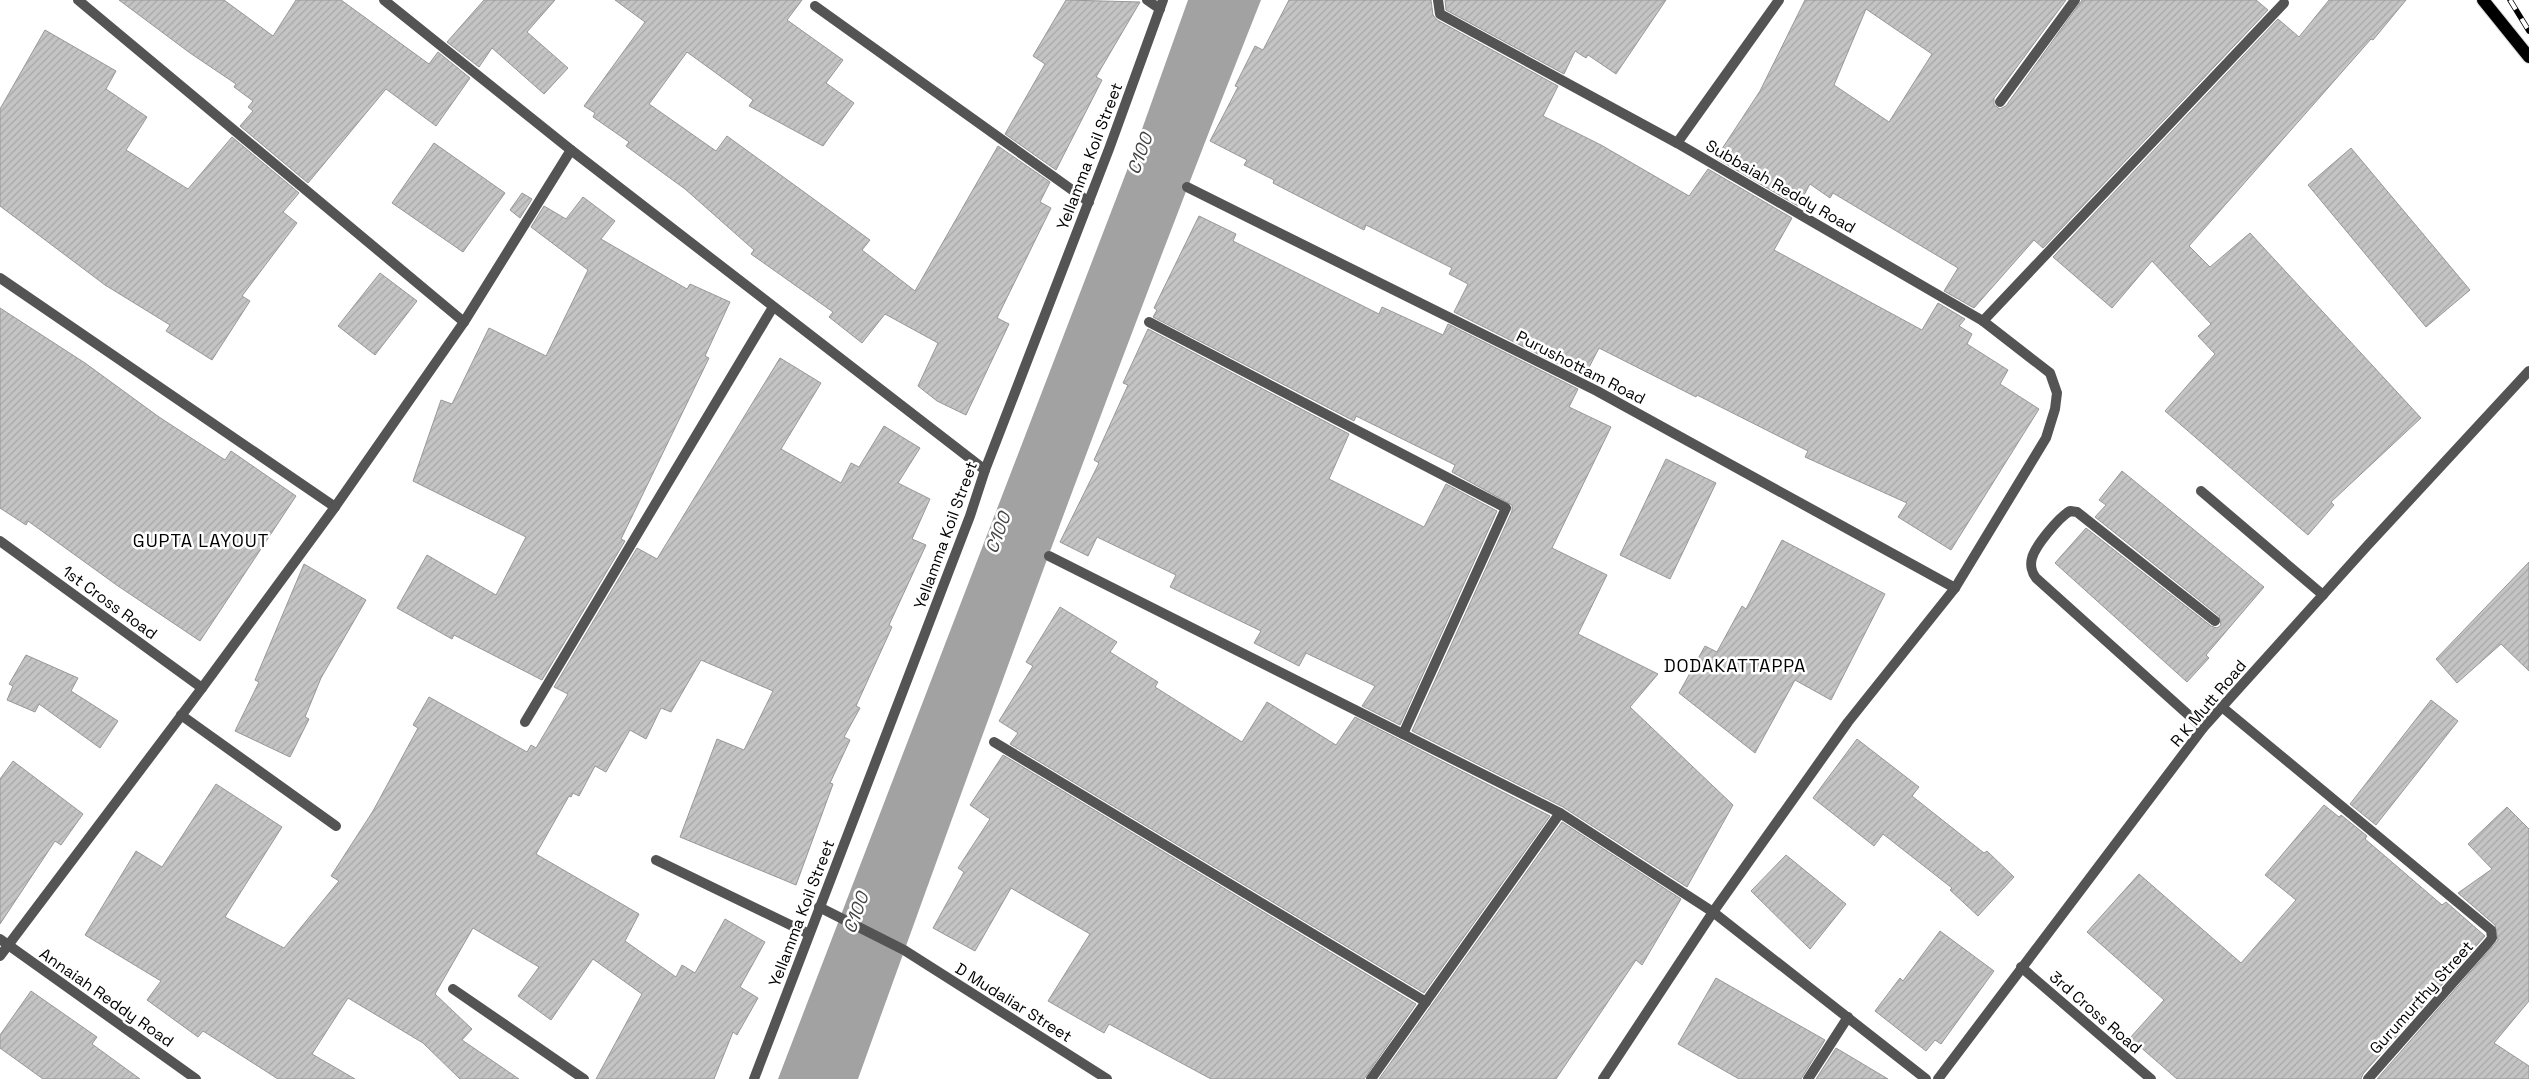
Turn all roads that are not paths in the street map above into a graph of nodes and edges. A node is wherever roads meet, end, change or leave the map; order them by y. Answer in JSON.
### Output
{"nodes":[{"id":1,"x":78,"y":0,"type":"edge"},
{"id":2,"x":384,"y":0,"type":"edge"},
{"id":3,"x":1147,"y":0,"type":"edge"},
{"id":4,"x":1438,"y":0,"type":"edge"},
{"id":5,"x":1779,"y":0,"type":"edge"},
{"id":6,"x":2075,"y":0,"type":"edge"},
{"id":7,"x":2483,"y":0,"type":"edge"},
{"id":8,"x":2284,"y":3,"type":"dead end"},
{"id":9,"x":1161,"y":4,"type":"edge"},
{"id":10,"x":815,"y":6,"type":"dead end"},
{"id":11,"x":2529,"y":57,"type":"edge"},
{"id":12,"x":2000,"y":102,"type":"dead end"},
{"id":13,"x":1677,"y":143,"type":"junction"},
{"id":14,"x":571,"y":150,"type":"junction"},
{"id":15,"x":1187,"y":187,"type":"dead end"},
{"id":16,"x":1088,"y":202,"type":"junction"},
{"id":17,"x":0,"y":278,"type":"edge"},
{"id":18,"x":773,"y":307,"type":"junction"},
{"id":19,"x":1983,"y":321,"type":"junction"},
{"id":20,"x":464,"y":322,"type":"junction"},
{"id":21,"x":1149,"y":322,"type":"dead end"},
{"id":22,"x":2529,"y":371,"type":"edge"},
{"id":23,"x":985,"y":470,"type":"junction"},
{"id":24,"x":2200,"y":491,"type":"dead end"},
{"id":25,"x":335,"y":507,"type":"junction"},
{"id":26,"x":0,"y":540,"type":"edge"},
{"id":27,"x":1050,"y":556,"type":"dead end"},
{"id":28,"x":1955,"y":588,"type":"junction"},
{"id":29,"x":2322,"y":595,"type":"junction"},
{"id":30,"x":2215,"y":621,"type":"dead end"},
{"id":31,"x":202,"y":688,"type":"junction"},
{"id":32,"x":2222,"y":707,"type":"junction"},
{"id":33,"x":181,"y":715,"type":"junction"},
{"id":34,"x":525,"y":722,"type":"dead end"},
{"id":35,"x":2203,"y":728,"type":"junction"},
{"id":36,"x":1403,"y":734,"type":"junction"},
{"id":37,"x":994,"y":742,"type":"dead end"},
{"id":38,"x":1560,"y":813,"type":"junction"},
{"id":39,"x":336,"y":826,"type":"dead end"},
{"id":40,"x":656,"y":860,"type":"dead end"},
{"id":41,"x":820,"y":906,"type":"junction"},
{"id":42,"x":1713,"y":912,"type":"junction"},
{"id":43,"x":809,"y":934,"type":"junction"},
{"id":44,"x":4,"y":942,"type":"edge"},
{"id":45,"x":0,"y":956,"type":"edge"},
{"id":46,"x":2021,"y":967,"type":"junction"},
{"id":47,"x":453,"y":989,"type":"dead end"},
{"id":48,"x":1426,"y":1002,"type":"junction"},
{"id":49,"x":1848,"y":1018,"type":"junction"},
{"id":50,"x":196,"y":1079,"type":"edge"},
{"id":51,"x":584,"y":1079,"type":"edge"},
{"id":52,"x":754,"y":1079,"type":"edge"},
{"id":53,"x":1107,"y":1079,"type":"edge"},
{"id":54,"x":1371,"y":1079,"type":"edge"},
{"id":55,"x":1603,"y":1079,"type":"edge"},
{"id":56,"x":1808,"y":1079,"type":"edge"},
{"id":57,"x":1926,"y":1079,"type":"edge"},
{"id":58,"x":1938,"y":1079,"type":"edge"},
{"id":59,"x":2151,"y":1079,"type":"edge"},
{"id":60,"x":2368,"y":1079,"type":"edge"}],
"edges":[{"from":1,"to":20,"type":"street"},
{"from":2,"to":14,"type":"street"},
{"from":3,"to":9,"type":"street"},
{"from":4,"to":13,"type":"street","name":"Subbaiah Reddy Road"},
{"from":5,"to":13,"type":"street"},
{"from":6,"to":12,"type":"street"},
{"from":7,"to":11,"type":"main road"},
{"from":8,"to":19,"type":"street"},
{"from":9,"to":16,"type":"street","name":"Yellamma Koil Street"},
{"from":10,"to":16,"type":"street"},
{"from":13,"to":19,"type":"street","name":"Subbaiah Reddy Road"},
{"from":14,"to":18,"type":"street"},
{"from":14,"to":20,"type":"street"},
{"from":15,"to":28,"type":"street","name":"Purushottam Road"},
{"from":16,"to":23,"type":"street","name":"Yellamma Koil Street"},
{"from":17,"to":25,"type":"street"},
{"from":18,"to":23,"type":"street"},
{"from":18,"to":34,"type":"street"},
{"from":19,"to":28,"type":"street","name":"Subbaiah Reddy Road"},
{"from":20,"to":25,"type":"street"},
{"from":21,"to":36,"type":"street"},
{"from":22,"to":29,"type":"street","name":"R K Mutt Road"},
{"from":23,"to":41,"type":"street","name":"Yellamma Koil Street"},
{"from":24,"to":29,"type":"street"},
{"from":25,"to":31,"type":"street"},
{"from":26,"to":31,"type":"street","name":"1st Cross Road"},
{"from":27,"to":36,"type":"street"},
{"from":28,"to":42,"type":"street","name":"Subbaiah Reddy Road"},
{"from":29,"to":32,"type":"street","name":"R K Mutt Road"},
{"from":30,"to":35,"type":"street"},
{"from":31,"to":33,"type":"street"},
{"from":32,"to":35,"type":"street","name":"R K Mutt Road"},
{"from":32,"to":60,"type":"street","name":"Gurumurthy Street"},
{"from":33,"to":39,"type":"street"},
{"from":33,"to":44,"type":"street"},
{"from":35,"to":46,"type":"street","name":"R K Mutt Road"},
{"from":36,"to":38,"type":"street"},
{"from":37,"to":48,"type":"street"},
{"from":38,"to":42,"type":"street"},
{"from":38,"to":48,"type":"street"},
{"from":40,"to":43,"type":"street"},
{"from":41,"to":43,"type":"street","name":"Yellamma Koil Street"},
{"from":41,"to":53,"type":"street","name":"D Mudaliar Street"},
{"from":42,"to":49,"type":"street"},
{"from":42,"to":55,"type":"street","name":"Subbaiah Reddy Road"},
{"from":43,"to":52,"type":"street","name":"Yellamma Koil Street"},
{"from":44,"to":45,"type":"street"},
{"from":44,"to":50,"type":"street","name":"Annaiah Reddy Road"},
{"from":46,"to":58,"type":"street","name":"R K Mutt Road"},
{"from":46,"to":59,"type":"street","name":"3rd Cross Road"},
{"from":47,"to":51,"type":"street"},
{"from":48,"to":54,"type":"street"},
{"from":49,"to":56,"type":"street"},
{"from":49,"to":57,"type":"street"}]}
